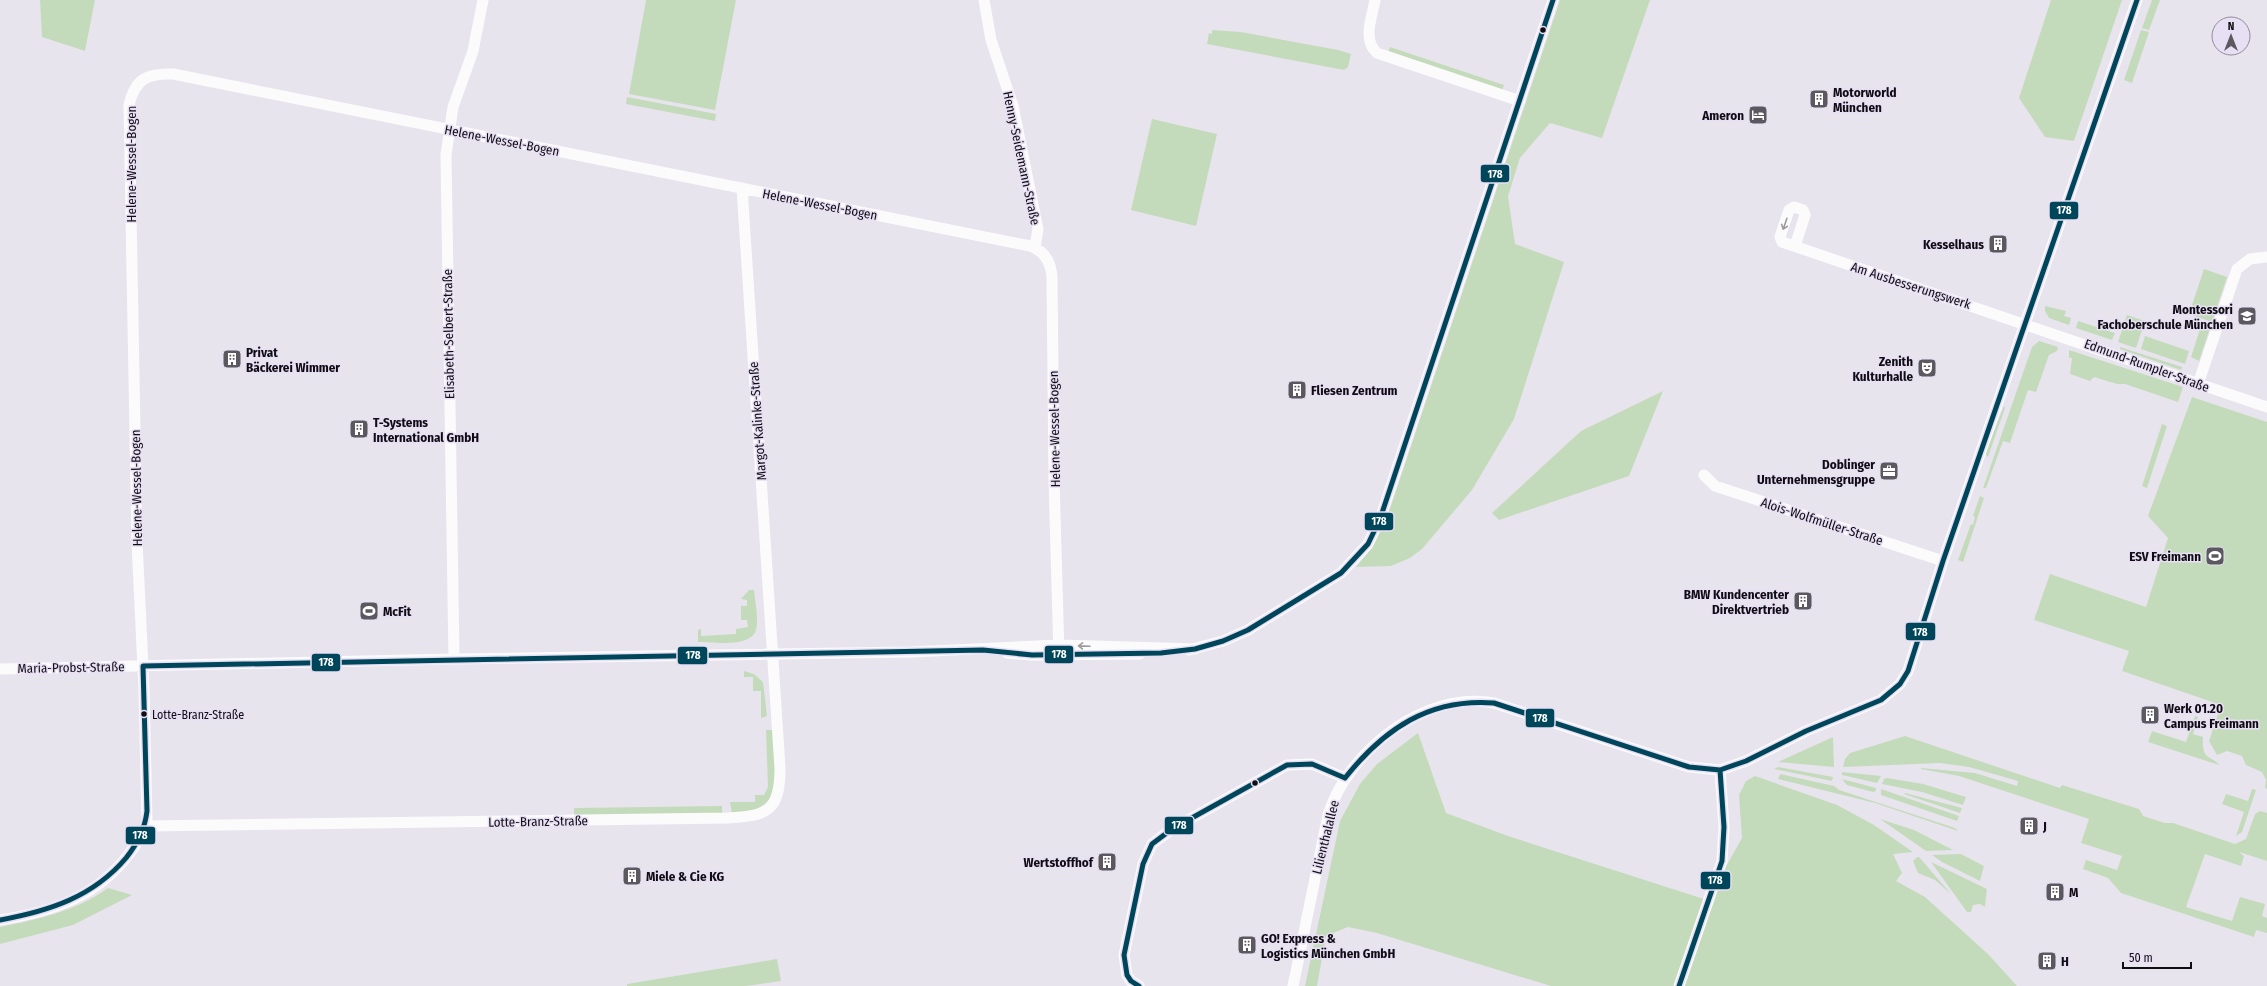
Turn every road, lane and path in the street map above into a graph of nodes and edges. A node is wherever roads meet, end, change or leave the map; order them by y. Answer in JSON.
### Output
{"nodes":[{"id":1,"x":483,"y":0,"type":"edge"},
{"id":2,"x":984,"y":0,"type":"edge"},
{"id":3,"x":1375,"y":0,"type":"edge"},
{"id":4,"x":1553,"y":0,"type":"edge"},
{"id":5,"x":2137,"y":0,"type":"edge"},
{"id":6,"x":1520,"y":101,"type":"junction"},
{"id":7,"x":449,"y":130,"type":"junction"},
{"id":8,"x":742,"y":188,"type":"junction"},
{"id":9,"x":1795,"y":246,"type":"junction"},
{"id":10,"x":1035,"y":247,"type":"junction"},
{"id":11,"x":2267,"y":257,"type":"edge"},
{"id":12,"x":2026,"y":323,"type":"junction"},
{"id":13,"x":2198,"y":384,"type":"junction"},
{"id":14,"x":2267,"y":407,"type":"edge"},
{"id":15,"x":1704,"y":475,"type":"dead end"},
{"id":16,"x":1943,"y":561,"type":"junction"},
{"id":17,"x":1059,"y":650,"type":"junction"},
{"id":18,"x":772,"y":654,"type":"junction"},
{"id":19,"x":454,"y":659,"type":"junction"},
{"id":20,"x":143,"y":666,"type":"junction"},
{"id":21,"x":0,"y":669,"type":"edge"},
{"id":22,"x":1720,"y":770,"type":"junction"},
{"id":23,"x":1344,"y":778,"type":"junction"},
{"id":24,"x":146,"y":826,"type":"junction"},
{"id":25,"x":0,"y":920,"type":"edge"},
{"id":26,"x":1139,"y":986,"type":"edge"},
{"id":27,"x":1293,"y":986,"type":"edge"},
{"id":28,"x":1678,"y":986,"type":"edge"}],
"edges":[{"from":1,"to":7,"type":"street","name":"Elisabeth-Selbert-Straße"},
{"from":2,"to":10,"type":"street","name":"Henny-Seidemann-Straße"},
{"from":3,"to":6,"type":"street"},
{"from":4,"to":6,"type":"street","name":"Maria-Probst-Straße"},
{"from":5,"to":12,"type":"street","name":"Lilienthalallee"},
{"from":6,"to":17,"type":"street","name":"Maria-Probst-Straße"},
{"from":7,"to":8,"type":"street","name":"Helene-Wessel-Bogen"},
{"from":7,"to":19,"type":"street","name":"Elisabeth-Selbert-Straße"},
{"from":7,"to":20,"type":"street","name":"Helene-Wessel-Bogen"},
{"from":8,"to":10,"type":"street","name":"Helene-Wessel-Bogen"},
{"from":8,"to":18,"type":"street","name":"Margot-Kalinke-Straße"},
{"from":9,"to":9,"type":"street","name":"Am Ausbesserungswerk","one_way":true},
{"from":9,"to":12,"type":"street","name":"Am Ausbesserungswerk"},
{"from":10,"to":17,"type":"street","name":"Helene-Wessel-Bogen"},
{"from":11,"to":13,"type":"street"},
{"from":12,"to":13,"type":"street","name":"Edmund-Rumpler-Straße"},
{"from":12,"to":16,"type":"street","name":"Lilienthalallee"},
{"from":13,"to":14,"type":"street","name":"Edmund-Rumpler-Straße"},
{"from":15,"to":16,"type":"street","name":"Alois-Wolfmüller-Straße"},
{"from":16,"to":22,"type":"street","name":"Lilienthalallee"},
{"from":17,"to":18,"type":"street","name":"Maria-Probst-Straße"},
{"from":18,"to":19,"type":"street","name":"Maria-Probst-Straße"},
{"from":18,"to":24,"type":"street","name":"Lotte-Branz-Straße"},
{"from":19,"to":20,"type":"street","name":"Maria-Probst-Straße"},
{"from":20,"to":21,"type":"street","name":"Maria-Probst-Straße"},
{"from":20,"to":24,"type":"street","name":"Helene-Wessel-Bogen"},
{"from":22,"to":23,"type":"street","name":"Lilienthalallee"},
{"from":22,"to":28,"type":"street"},
{"from":23,"to":26,"type":"street"},
{"from":23,"to":27,"type":"street","name":"Lilienthalallee"},
{"from":24,"to":25,"type":"street"}]}
